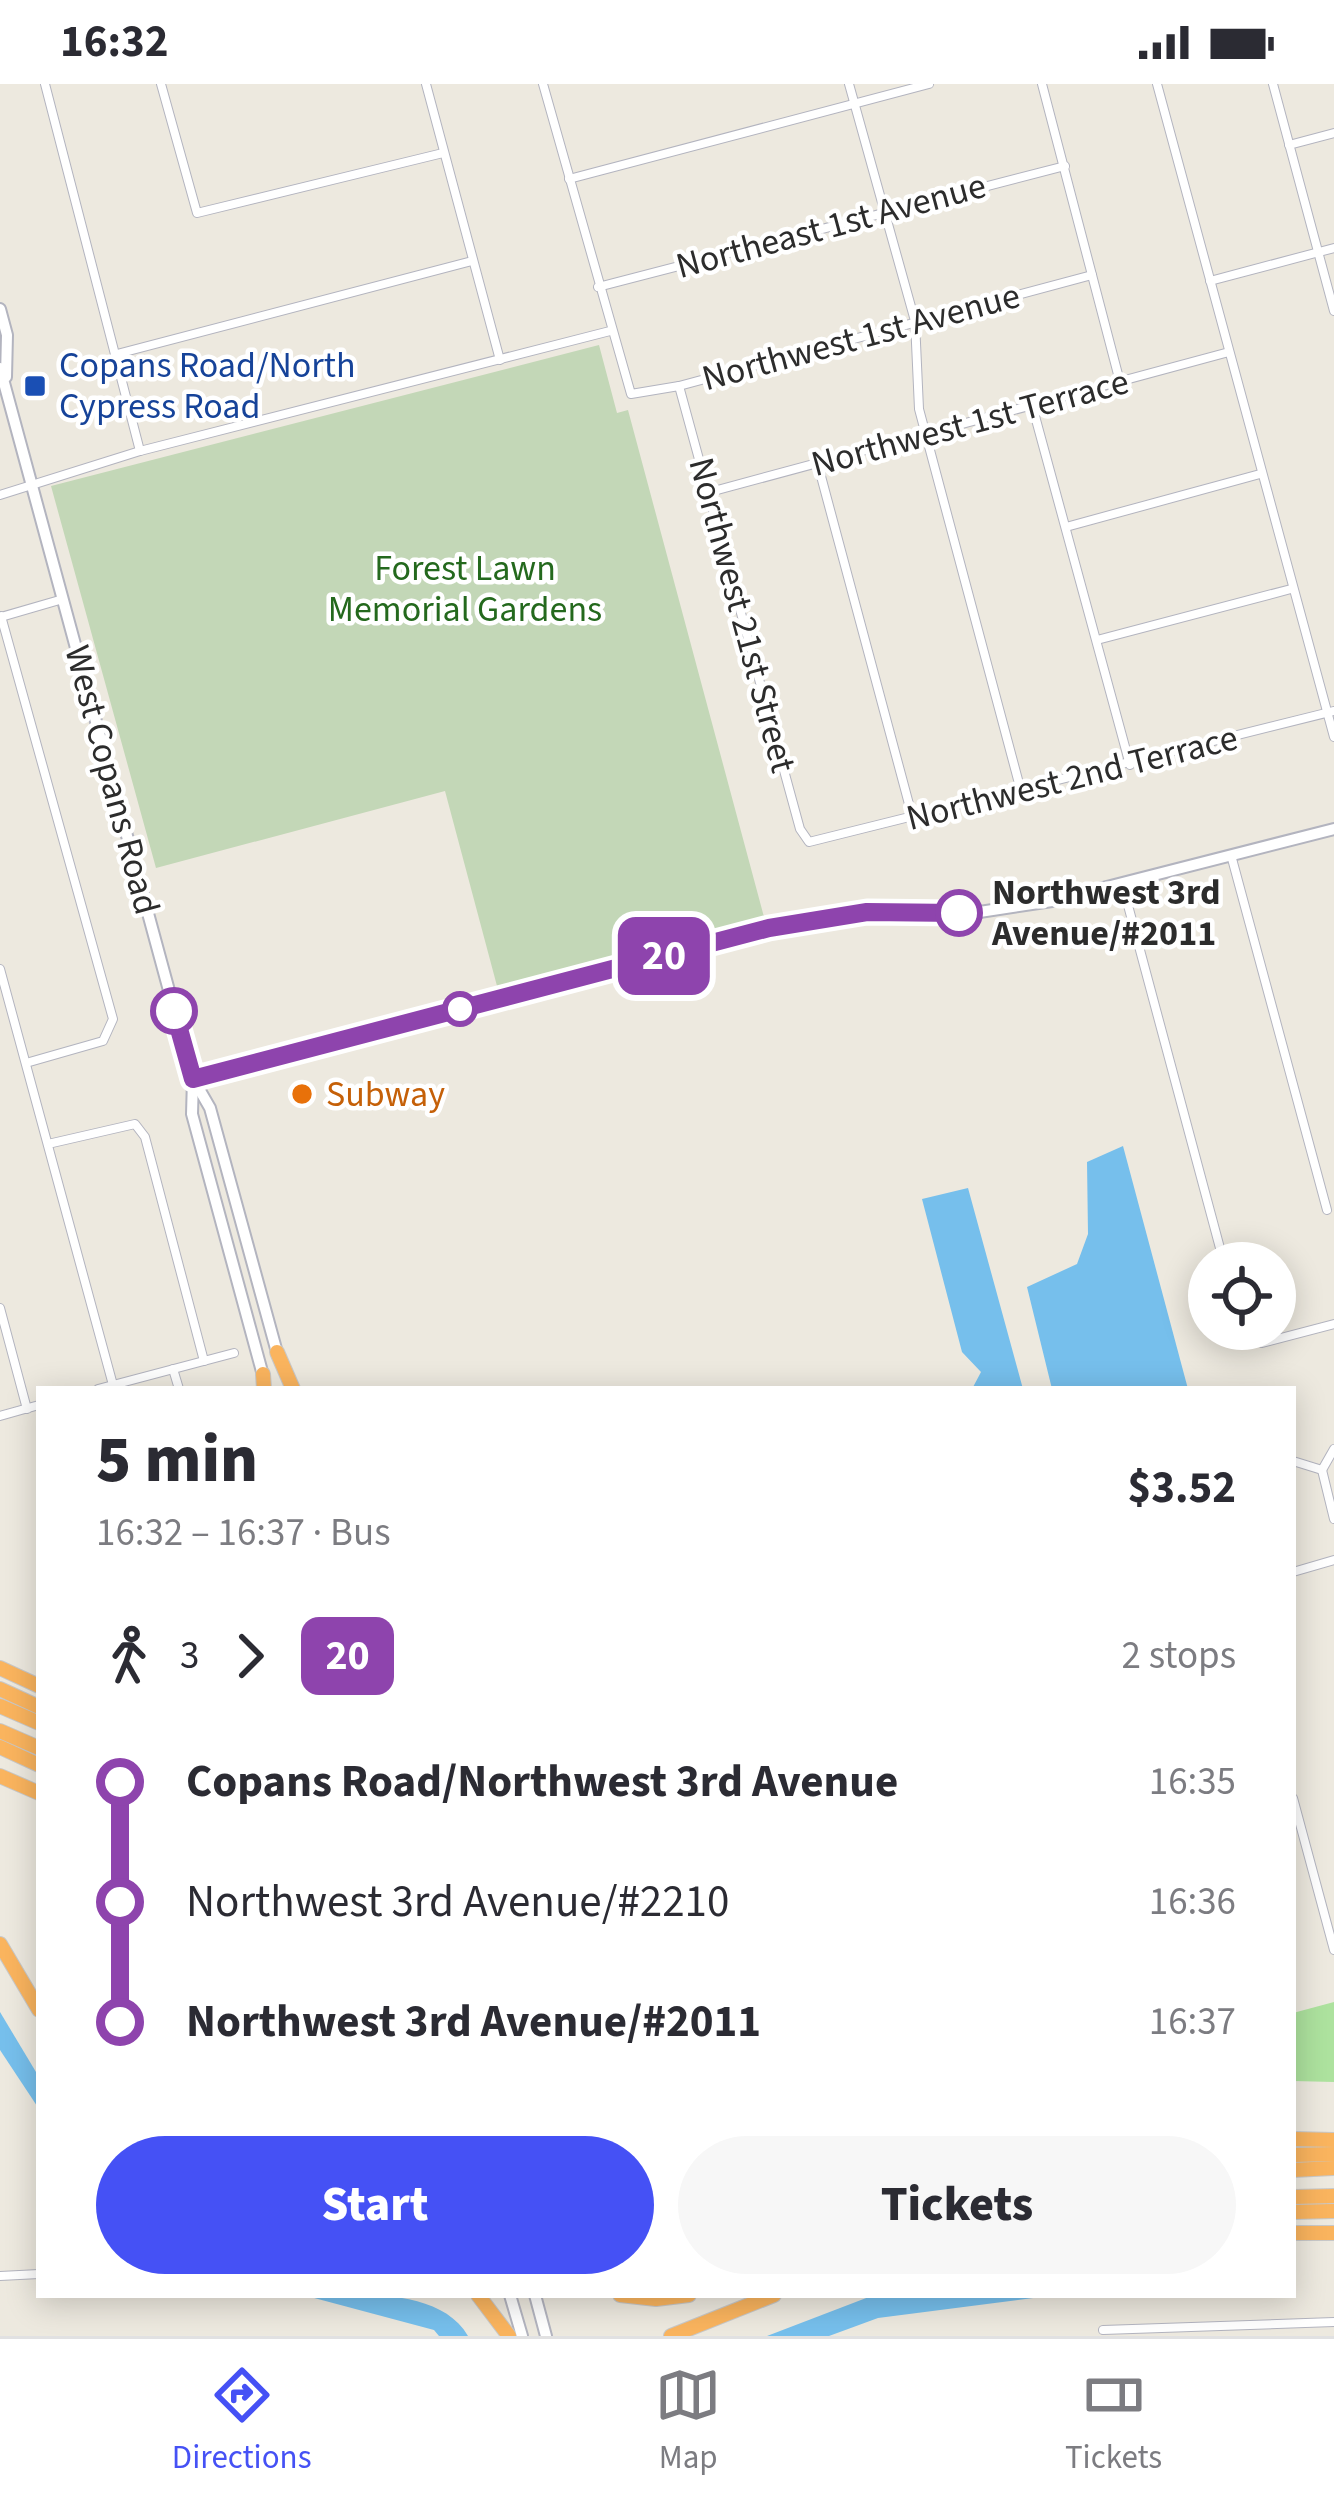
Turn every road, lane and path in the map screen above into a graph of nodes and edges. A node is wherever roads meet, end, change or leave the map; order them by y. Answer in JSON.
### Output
{"nodes":[{"id":1,"x":45,"y":84,"type":"edge"},
{"id":2,"x":161,"y":84,"type":"edge"},
{"id":3,"x":426,"y":84,"type":"edge"},
{"id":4,"x":543,"y":84,"type":"edge"},
{"id":5,"x":849,"y":84,"type":"edge"},
{"id":6,"x":929,"y":84,"type":"edge"},
{"id":7,"x":1042,"y":84,"type":"edge"},
{"id":8,"x":1157,"y":84,"type":"edge"},
{"id":9,"x":1273,"y":84,"type":"edge"},
{"id":10,"x":854,"y":103,"type":"junction"},
{"id":11,"x":1334,"y":133,"type":"edge"},
{"id":12,"x":1289,"y":145,"type":"junction"},
{"id":13,"x":443,"y":153,"type":"junction"},
{"id":14,"x":1065,"y":166,"type":"junction"},
{"id":15,"x":569,"y":179,"type":"junction"},
{"id":16,"x":884,"y":212,"type":"junction"},
{"id":17,"x":1334,"y":248,"type":"edge"},
{"id":18,"x":1318,"y":252,"type":"junction"},
{"id":19,"x":472,"y":261,"type":"junction"},
{"id":20,"x":1092,"y":275,"type":"junction"},
{"id":21,"x":1210,"y":281,"type":"junction"},
{"id":22,"x":598,"y":287,"type":"junction"},
{"id":23,"x":0,"y":309,"type":"edge"},
{"id":24,"x":1334,"y":311,"type":"edge"},
{"id":25,"x":916,"y":321,"type":"junction"},
{"id":26,"x":610,"y":332,"type":"junction"},
{"id":27,"x":1229,"y":352,"type":"junction"},
{"id":28,"x":117,"y":354,"type":"junction"},
{"id":29,"x":500,"y":359,"type":"junction"},
{"id":30,"x":0,"y":368,"type":"edge"},
{"id":31,"x":3,"y":381,"type":"edge"},
{"id":32,"x":1120,"y":382,"type":"junction"},
{"id":33,"x":679,"y":386,"type":"junction"},
{"id":34,"x":1032,"y":405,"type":"junction"},
{"id":35,"x":926,"y":433,"type":"junction"},
{"id":36,"x":140,"y":451,"type":"junction"},
{"id":37,"x":818,"y":465,"type":"junction"},
{"id":38,"x":1260,"y":474,"type":"junction"},
{"id":39,"x":32,"y":481,"type":"junction"},
{"id":40,"x":710,"y":492,"type":"junction"},
{"id":41,"x":0,"y":495,"type":"edge"},
{"id":42,"x":1066,"y":527,"type":"junction"},
{"id":43,"x":1291,"y":589,"type":"junction"},
{"id":44,"x":63,"y":599,"type":"junction"},
{"id":45,"x":1,"y":616,"type":"edge"},
{"id":46,"x":1097,"y":640,"type":"junction"},
{"id":47,"x":1330,"y":712,"type":"edge"},
{"id":48,"x":1334,"y":737,"type":"edge"},
{"id":49,"x":1130,"y":765,"type":"junction"},
{"id":50,"x":1021,"y":792,"type":"junction"},
{"id":51,"x":913,"y":819,"type":"junction"},
{"id":52,"x":1334,"y":829,"type":"edge"},
{"id":53,"x":809,"y":842,"type":"joint"},
{"id":54,"x":1231,"y":855,"type":"junction"},
{"id":55,"x":1122,"y":883,"type":"junction"},
{"id":56,"x":0,"y":969,"type":"edge"},
{"id":57,"x":26,"y":1063,"type":"junction"},
{"id":58,"x":193,"y":1079,"type":"junction"},
{"id":59,"x":48,"y":1144,"type":"junction"},
{"id":60,"x":1327,"y":1210,"type":"dead end"},
{"id":61,"x":1218,"y":1242,"type":"edge"},
{"id":62,"x":0,"y":1308,"type":"edge"},
{"id":63,"x":1334,"y":1324,"type":"edge"},
{"id":64,"x":1296,"y":1334,"type":"edge"},
{"id":65,"x":277,"y":1352,"type":"joint"},
{"id":66,"x":234,"y":1353,"type":"dead end"},
{"id":67,"x":204,"y":1360,"type":"junction"},
{"id":68,"x":173,"y":1369,"type":"junction"},
{"id":69,"x":264,"y":1384,"type":"edge"},
{"id":70,"x":113,"y":1385,"type":"junction"},
{"id":71,"x":109,"y":1386,"type":"edge"},
{"id":72,"x":178,"y":1386,"type":"edge"},
{"id":73,"x":289,"y":1386,"type":"edge"},
{"id":74,"x":36,"y":1407,"type":"edge"},
{"id":75,"x":28,"y":1409,"type":"junction"},
{"id":76,"x":0,"y":1416,"type":"edge"},
{"id":77,"x":1334,"y":1449,"type":"edge"},
{"id":78,"x":1296,"y":1462,"type":"edge"},
{"id":79,"x":1322,"y":1470,"type":"junction"},
{"id":80,"x":1334,"y":1519,"type":"edge"},
{"id":81,"x":1334,"y":1561,"type":"edge"},
{"id":82,"x":1296,"y":1571,"type":"edge"},
{"id":83,"x":0,"y":1666,"type":"edge"},
{"id":84,"x":36,"y":1681,"type":"edge"},
{"id":85,"x":0,"y":1689,"type":"edge"},
{"id":86,"x":0,"y":1706,"type":"edge"},
{"id":87,"x":36,"y":1706,"type":"edge"},
{"id":88,"x":36,"y":1722,"type":"edge"},
{"id":89,"x":0,"y":1731,"type":"edge"},
{"id":90,"x":36,"y":1747,"type":"edge"},
{"id":91,"x":0,"y":1748,"type":"edge"},
{"id":92,"x":36,"y":1764,"type":"edge"},
{"id":93,"x":0,"y":1776,"type":"edge"},
{"id":94,"x":36,"y":1792,"type":"edge"},
{"id":95,"x":1296,"y":1808,"type":"edge"},
{"id":96,"x":1331,"y":1928,"type":"edge"},
{"id":97,"x":0,"y":1944,"type":"edge"},
{"id":98,"x":1334,"y":1950,"type":"edge"},
{"id":99,"x":36,"y":2005,"type":"edge"},
{"id":100,"x":1296,"y":2139,"type":"edge"},
{"id":101,"x":1334,"y":2140,"type":"edge"},
{"id":102,"x":1334,"y":2154,"type":"edge"},
{"id":103,"x":1296,"y":2155,"type":"edge"},
{"id":104,"x":1334,"y":2168,"type":"edge"},
{"id":105,"x":1296,"y":2170,"type":"edge"},
{"id":106,"x":1334,"y":2196,"type":"edge"},
{"id":107,"x":1296,"y":2197,"type":"edge"},
{"id":108,"x":1334,"y":2211,"type":"edge"},
{"id":109,"x":1296,"y":2212,"type":"edge"},
{"id":110,"x":1334,"y":2233,"type":"edge"},
{"id":111,"x":1296,"y":2234,"type":"edge"},
{"id":112,"x":36,"y":2274,"type":"edge"},
{"id":113,"x":0,"y":2276,"type":"edge"},
{"id":114,"x":480,"y":2298,"type":"edge"},
{"id":115,"x":512,"y":2298,"type":"edge"},
{"id":116,"x":536,"y":2298,"type":"edge"},
{"id":117,"x":766,"y":2298,"type":"edge"},
{"id":118,"x":1334,"y":2322,"type":"edge"},
{"id":119,"x":1103,"y":2330,"type":"dead end"},
{"id":120,"x":508,"y":2336,"type":"edge"},
{"id":121,"x":522,"y":2336,"type":"edge"},
{"id":122,"x":546,"y":2336,"type":"edge"},
{"id":123,"x":671,"y":2336,"type":"edge"}],
"edges":[{"from":1,"to":28,"type":"street"},
{"from":2,"to":13,"type":"street"},
{"from":3,"to":13,"type":"street"},
{"from":4,"to":15,"type":"street"},
{"from":5,"to":10,"type":"street"},
{"from":6,"to":10,"type":"street"},
{"from":7,"to":14,"type":"street"},
{"from":8,"to":21,"type":"street"},
{"from":9,"to":12,"type":"street"},
{"from":10,"to":15,"type":"street"},
{"from":10,"to":16,"type":"street"},
{"from":11,"to":12,"type":"street"},
{"from":12,"to":18,"type":"street"},
{"from":13,"to":19,"type":"street"},
{"from":14,"to":16,"type":"street","name":"Northeast 1st Avenue"},
{"from":14,"to":20,"type":"street"},
{"from":15,"to":22,"type":"street"},
{"from":16,"to":22,"type":"street","name":"Northeast 1st Avenue"},
{"from":16,"to":25,"type":"street"},
{"from":17,"to":18,"type":"street"},
{"from":18,"to":21,"type":"street"},
{"from":18,"to":24,"type":"street"},
{"from":19,"to":28,"type":"street"},
{"from":19,"to":29,"type":"street"},
{"from":20,"to":25,"type":"street","name":"Northwest 1st Avenue"},
{"from":20,"to":32,"type":"street"},
{"from":21,"to":27,"type":"street"},
{"from":22,"to":26,"type":"street"},
{"from":23,"to":31,"type":"main road"},
{"from":25,"to":33,"type":"street","name":"Northwest 1st Avenue"},
{"from":25,"to":35,"type":"street"},
{"from":26,"to":29,"type":"street"},
{"from":26,"to":33,"type":"street","name":"Northwest 1st Avenue"},
{"from":27,"to":32,"type":"street","name":"Northwest 1st Terrace"},
{"from":27,"to":38,"type":"street"},
{"from":28,"to":36,"type":"street"},
{"from":29,"to":36,"type":"street"},
{"from":30,"to":31,"type":"main road"},
{"from":31,"to":39,"type":"main road","name":"West Copans Road"},
{"from":32,"to":34,"type":"street","name":"Northwest 1st Terrace"},
{"from":33,"to":40,"type":"street","name":"Northwest 21st Street"},
{"from":34,"to":35,"type":"street","name":"Northwest 1st Terrace"},
{"from":34,"to":42,"type":"street"},
{"from":35,"to":37,"type":"street","name":"Northwest 1st Terrace"},
{"from":35,"to":50,"type":"street"},
{"from":36,"to":39,"type":"street"},
{"from":37,"to":40,"type":"street","name":"Northwest 1st Terrace"},
{"from":37,"to":51,"type":"street"},
{"from":38,"to":42,"type":"street"},
{"from":38,"to":43,"type":"street"},
{"from":39,"to":41,"type":"street"},
{"from":39,"to":44,"type":"main road","name":"West Copans Road"},
{"from":40,"to":53,"type":"street","name":"Northwest 21st Street"},
{"from":42,"to":46,"type":"street"},
{"from":43,"to":46,"type":"street"},
{"from":43,"to":47,"type":"street"},
{"from":44,"to":45,"type":"street"},
{"from":44,"to":58,"type":"main road","name":"West Copans Road"},
{"from":45,"to":57,"type":"street"},
{"from":46,"to":49,"type":"street"},
{"from":47,"to":48,"type":"street"},
{"from":47,"to":49,"type":"street","name":"Northwest 2nd Terrace"},
{"from":49,"to":50,"type":"street","name":"Northwest 2nd Terrace"},
{"from":50,"to":51,"type":"street","name":"Northwest 2nd Terrace"},
{"from":51,"to":53,"type":"street","name":"Northwest 2nd Terrace"},
{"from":52,"to":54,"type":"main road"},
{"from":54,"to":55,"type":"main road"},
{"from":54,"to":60,"type":"street"},
{"from":55,"to":58,"type":"main road"},
{"from":55,"to":61,"type":"street"},
{"from":56,"to":57,"type":"street"},
{"from":57,"to":59,"type":"street"},
{"from":58,"to":65,"type":"main road","name":"West Copans Road"},
{"from":58,"to":69,"type":"main road","name":"West Copans Road"},
{"from":59,"to":67,"type":"street"},
{"from":59,"to":70,"type":"street"},
{"from":62,"to":75,"type":"street"},
{"from":63,"to":64,"type":"street"},
{"from":65,"to":73,"type":"highway"},
{"from":66,"to":67,"type":"street"},
{"from":67,"to":68,"type":"street"},
{"from":68,"to":70,"type":"street"},
{"from":68,"to":72,"type":"street"},
{"from":70,"to":71,"type":"street"},
{"from":74,"to":75,"type":"street"},
{"from":75,"to":76,"type":"street"},
{"from":77,"to":79,"type":"street"},
{"from":78,"to":79,"type":"street"},
{"from":79,"to":80,"type":"street"},
{"from":81,"to":82,"type":"street"},
{"from":83,"to":84,"type":"highway"},
{"from":85,"to":87,"type":"highway"},
{"from":86,"to":88,"type":"highway"},
{"from":89,"to":90,"type":"highway"},
{"from":91,"to":92,"type":"highway"},
{"from":93,"to":94,"type":"highway"},
{"from":95,"to":96,"type":"street"},
{"from":96,"to":98,"type":"street"},
{"from":97,"to":99,"type":"highway"},
{"from":100,"to":101,"type":"highway"},
{"from":102,"to":103,"type":"highway"},
{"from":104,"to":105,"type":"highway"},
{"from":106,"to":107,"type":"highway"},
{"from":108,"to":109,"type":"highway"},
{"from":110,"to":111,"type":"highway"},
{"from":112,"to":113,"type":"street"},
{"from":114,"to":120,"type":"highway"},
{"from":115,"to":121,"type":"main road"},
{"from":116,"to":122,"type":"main road"},
{"from":117,"to":123,"type":"highway"},
{"from":118,"to":119,"type":"street"}]}
